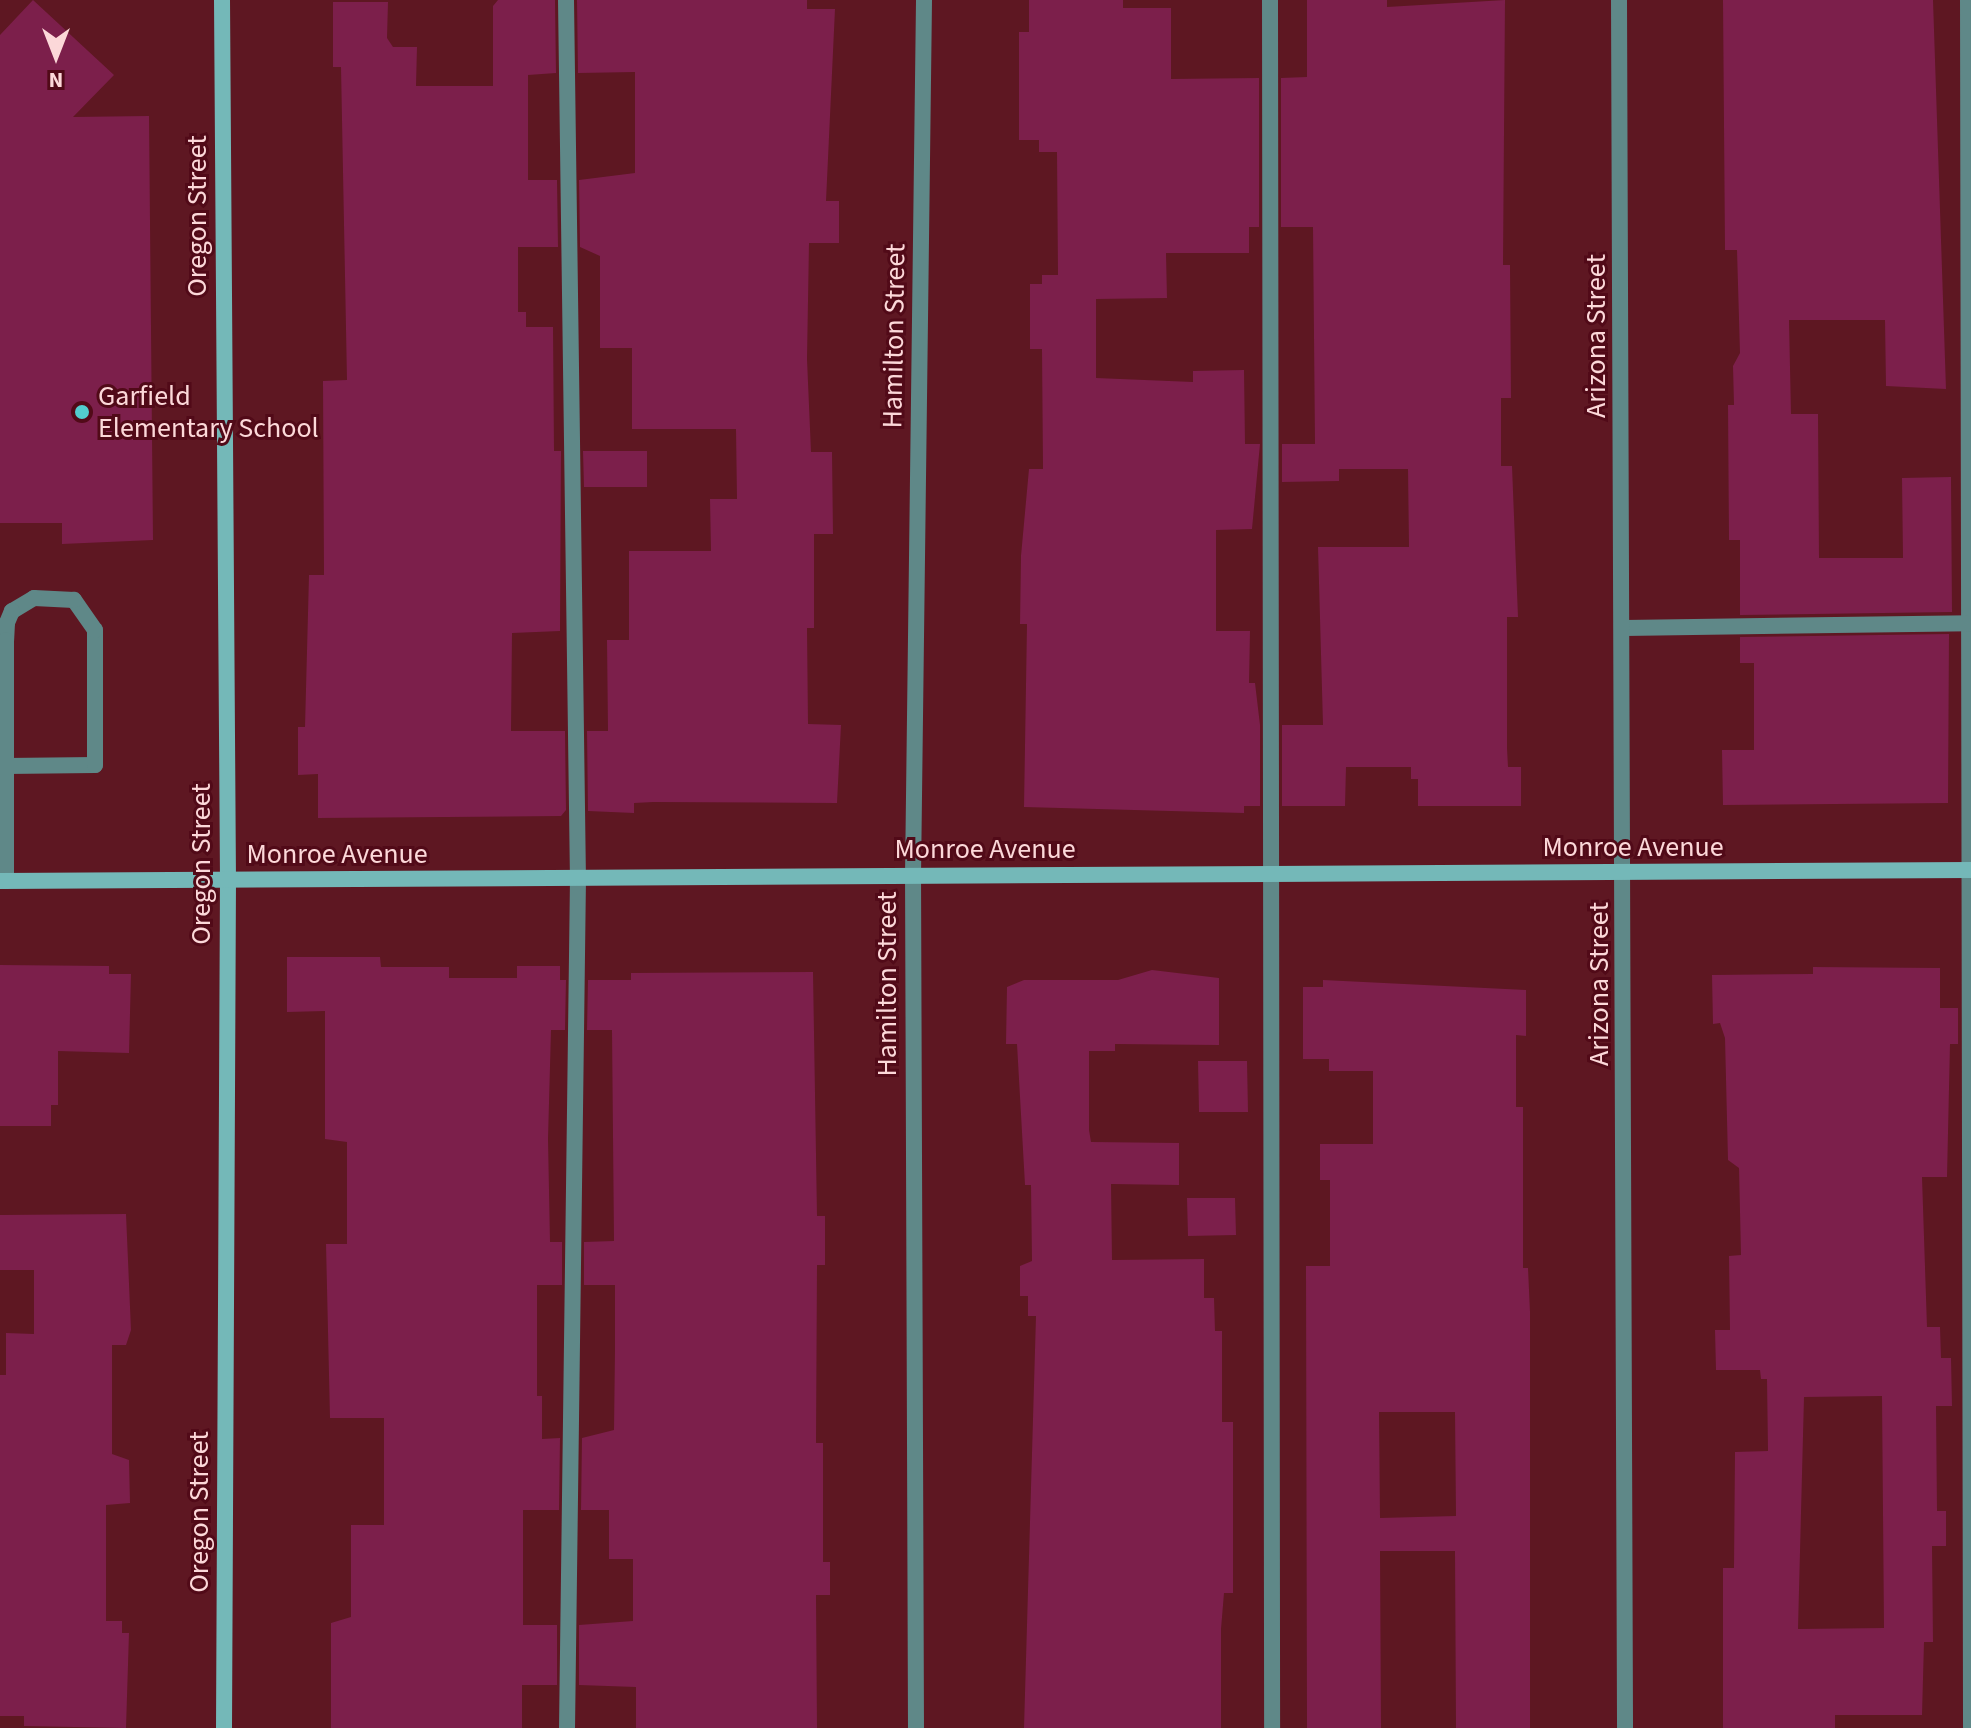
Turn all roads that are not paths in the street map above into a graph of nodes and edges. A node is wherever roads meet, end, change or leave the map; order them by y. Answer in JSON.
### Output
{"nodes":[{"id":1,"x":222,"y":0,"type":"edge"},
{"id":2,"x":566,"y":0,"type":"edge"},
{"id":3,"x":924,"y":0,"type":"edge"},
{"id":4,"x":1270,"y":0,"type":"edge"},
{"id":5,"x":1619,"y":0,"type":"edge"},
{"id":6,"x":1968,"y":0,"type":"edge"},
{"id":7,"x":1970,"y":623,"type":"edge"},
{"id":8,"x":1624,"y":628,"type":"junction"},
{"id":9,"x":6,"y":766,"type":"junction"},
{"id":10,"x":1970,"y":870,"type":"edge"},
{"id":11,"x":1269,"y":873,"type":"junction"},
{"id":12,"x":1625,"y":873,"type":"junction"},
{"id":13,"x":913,"y":876,"type":"junction"},
{"id":14,"x":578,"y":878,"type":"junction"},
{"id":15,"x":228,"y":880,"type":"junction"},
{"id":16,"x":3,"y":881,"type":"edge"},
{"id":17,"x":224,"y":1728,"type":"edge"},
{"id":18,"x":567,"y":1728,"type":"edge"},
{"id":19,"x":916,"y":1728,"type":"edge"},
{"id":20,"x":1272,"y":1728,"type":"edge"},
{"id":21,"x":1625,"y":1728,"type":"edge"},
{"id":22,"x":1971,"y":1728,"type":"edge"}],
"edges":[{"from":1,"to":15,"type":"street","name":"Oregon Street"},
{"from":2,"to":14,"type":"street"},
{"from":3,"to":13,"type":"street","name":"Hamilton Street"},
{"from":4,"to":11,"type":"street"},
{"from":5,"to":8,"type":"street","name":"Arizona Street"},
{"from":6,"to":7,"type":"street"},
{"from":7,"to":8,"type":"street"},
{"from":7,"to":10,"type":"street"},
{"from":8,"to":12,"type":"street","name":"Arizona Street"},
{"from":9,"to":9,"type":"street"},
{"from":9,"to":16,"type":"street"},
{"from":10,"to":12,"type":"street","name":"Monroe Avenue"},
{"from":10,"to":22,"type":"street"},
{"from":11,"to":12,"type":"street","name":"Monroe Avenue"},
{"from":11,"to":13,"type":"street","name":"Monroe Avenue"},
{"from":11,"to":20,"type":"street"},
{"from":12,"to":21,"type":"street","name":"Arizona Street"},
{"from":13,"to":14,"type":"street","name":"Monroe Avenue"},
{"from":13,"to":19,"type":"street","name":"Hamilton Street"},
{"from":14,"to":15,"type":"street","name":"Monroe Avenue"},
{"from":14,"to":18,"type":"street"},
{"from":15,"to":16,"type":"street","name":"Monroe Avenue"},
{"from":15,"to":17,"type":"street","name":"Oregon Street"}]}
